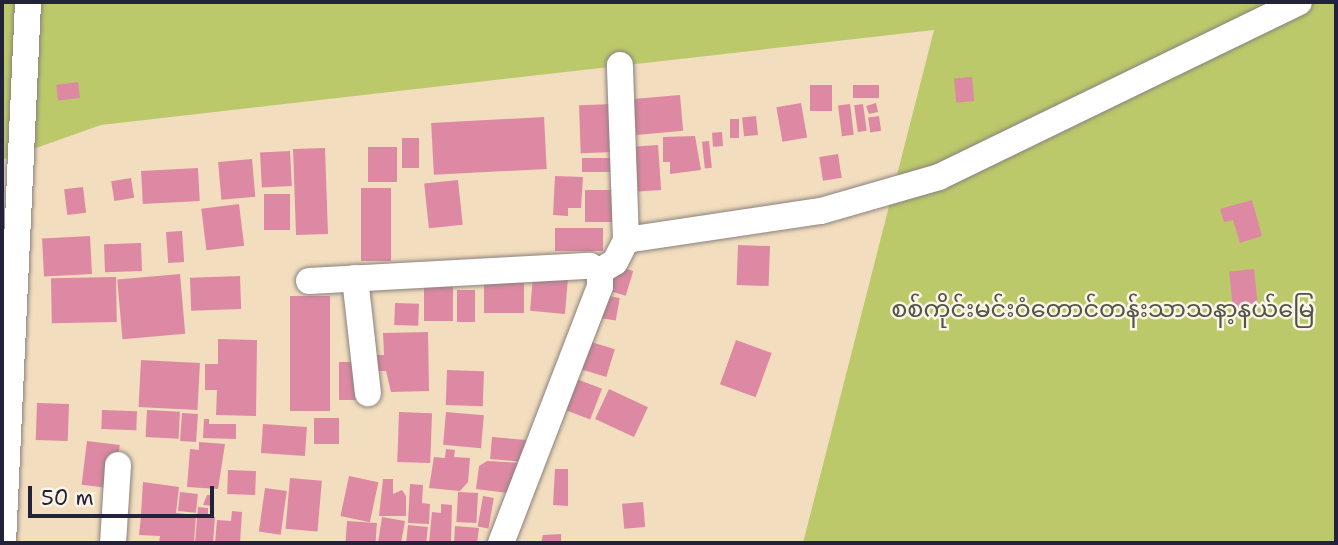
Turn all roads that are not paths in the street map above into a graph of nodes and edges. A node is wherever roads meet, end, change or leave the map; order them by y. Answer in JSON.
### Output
{"nodes":[{"id":1,"x":29,"y":2,"type":"edge"},
{"id":2,"x":1298,"y":2,"type":"edge"},
{"id":3,"x":620,"y":65,"type":"dead end"},
{"id":4,"x":626,"y":240,"type":"junction"},
{"id":5,"x":600,"y":271,"type":"junction"},
{"id":6,"x":355,"y":278,"type":"junction"},
{"id":7,"x":309,"y":281,"type":"dead end"},
{"id":8,"x":368,"y":393,"type":"dead end"},
{"id":9,"x":118,"y":465,"type":"dead end"},
{"id":10,"x":3,"y":543,"type":"edge"},
{"id":11,"x":113,"y":543,"type":"edge"},
{"id":12,"x":501,"y":543,"type":"edge"}],
"edges":[{"from":1,"to":10,"type":"street"},
{"from":2,"to":4,"type":"street"},
{"from":3,"to":4,"type":"street"},
{"from":4,"to":5,"type":"street"},
{"from":5,"to":6,"type":"street"},
{"from":5,"to":12,"type":"street"},
{"from":6,"to":7,"type":"street"},
{"from":6,"to":8,"type":"street"},
{"from":9,"to":11,"type":"street"}]}
